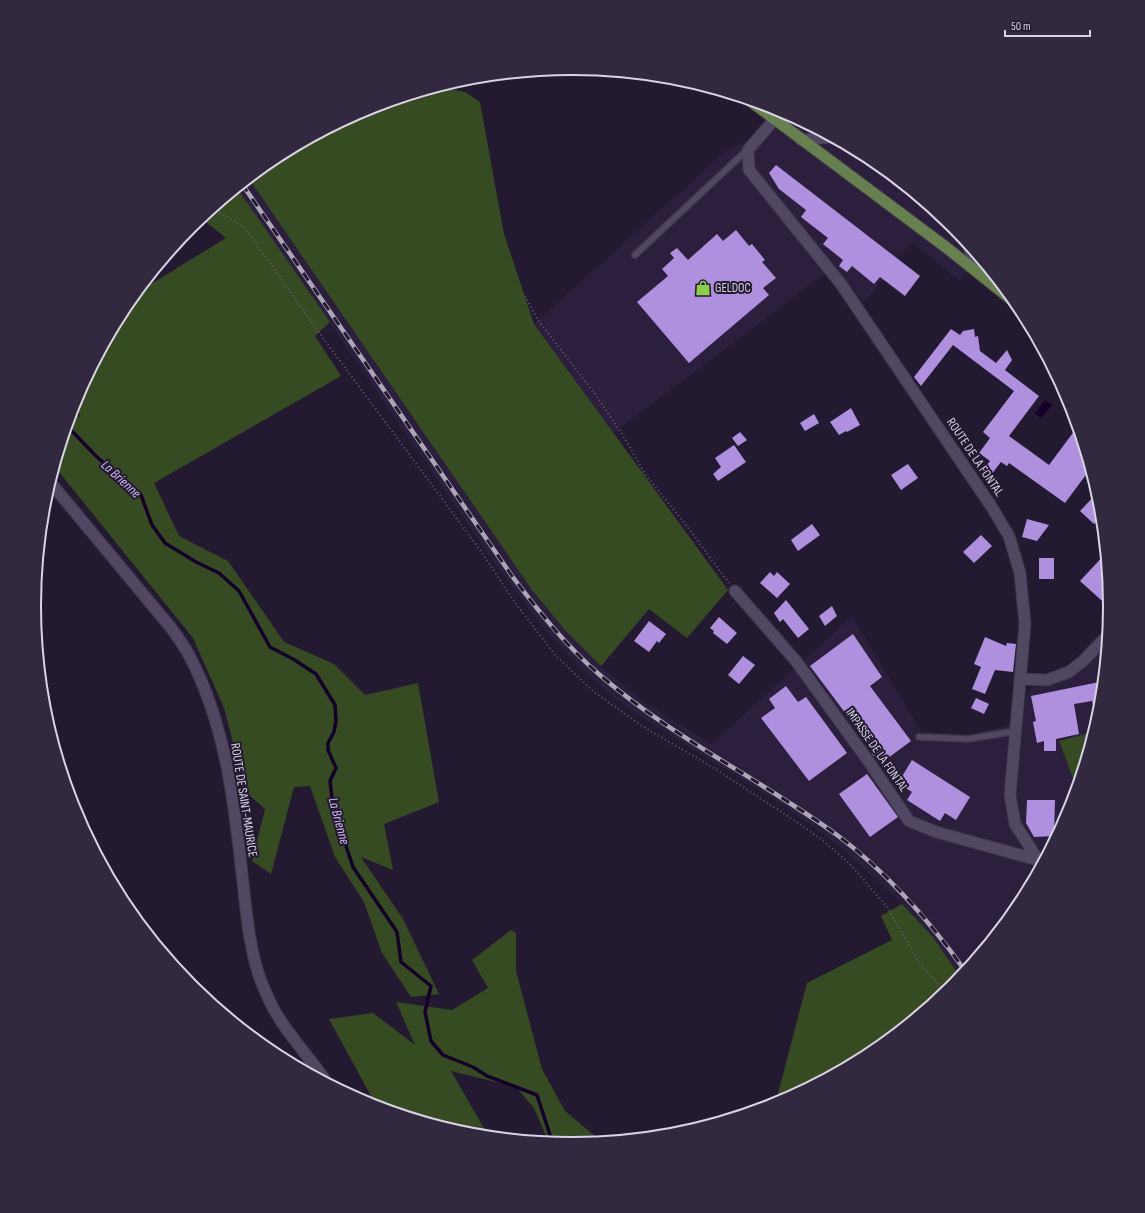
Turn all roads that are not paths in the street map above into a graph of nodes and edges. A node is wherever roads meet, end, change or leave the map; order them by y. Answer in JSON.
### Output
{"nodes":[{"id":1,"x":761,"y":110,"type":"edge"},
{"id":2,"x":774,"y":120,"type":"junction"},
{"id":3,"x":823,"y":138,"type":"edge"},
{"id":4,"x":801,"y":140,"type":"junction"},
{"id":5,"x":748,"y":150,"type":"junction"},
{"id":6,"x":635,"y":255,"type":"dead end"},
{"id":7,"x":972,"y":256,"type":"edge"},
{"id":8,"x":978,"y":272,"type":"junction"},
{"id":9,"x":998,"y":288,"type":"edge"},
{"id":10,"x":55,"y":488,"type":"edge"},
{"id":11,"x":736,"y":591,"type":"road end"},
{"id":12,"x":1103,"y":640,"type":"edge"},
{"id":13,"x":1020,"y":679,"type":"junction"},
{"id":14,"x":1016,"y":730,"type":"junction"},
{"id":15,"x":919,"y":737,"type":"dead end"},
{"id":16,"x":1039,"y":861,"type":"edge"},
{"id":17,"x":1038,"y":862,"type":"edge"},
{"id":18,"x":320,"y":1074,"type":"edge"}],
"edges":[{"from":1,"to":2,"type":"main road"},
{"from":2,"to":4,"type":"main road"},
{"from":2,"to":5,"type":"street"},
{"from":3,"to":4,"type":"street"},
{"from":4,"to":8,"type":"main road"},
{"from":5,"to":6,"type":"lane"},
{"from":5,"to":13,"type":"street","name":"ROUTE DE LA FONTAL"},
{"from":7,"to":8,"type":"street"},
{"from":8,"to":9,"type":"main road"},
{"from":10,"to":18,"type":"street","name":"ROUTE DE SAINT-MAURICE"},
{"from":11,"to":17,"type":"street","name":"IMPASSE DE LA FONTAL"},
{"from":12,"to":13,"type":"street"},
{"from":13,"to":14,"type":"street","name":"ROUTE DE LA FONTAL"},
{"from":14,"to":15,"type":"lane"},
{"from":14,"to":16,"type":"street","name":"ROUTE DE LA FONTAL"}]}
